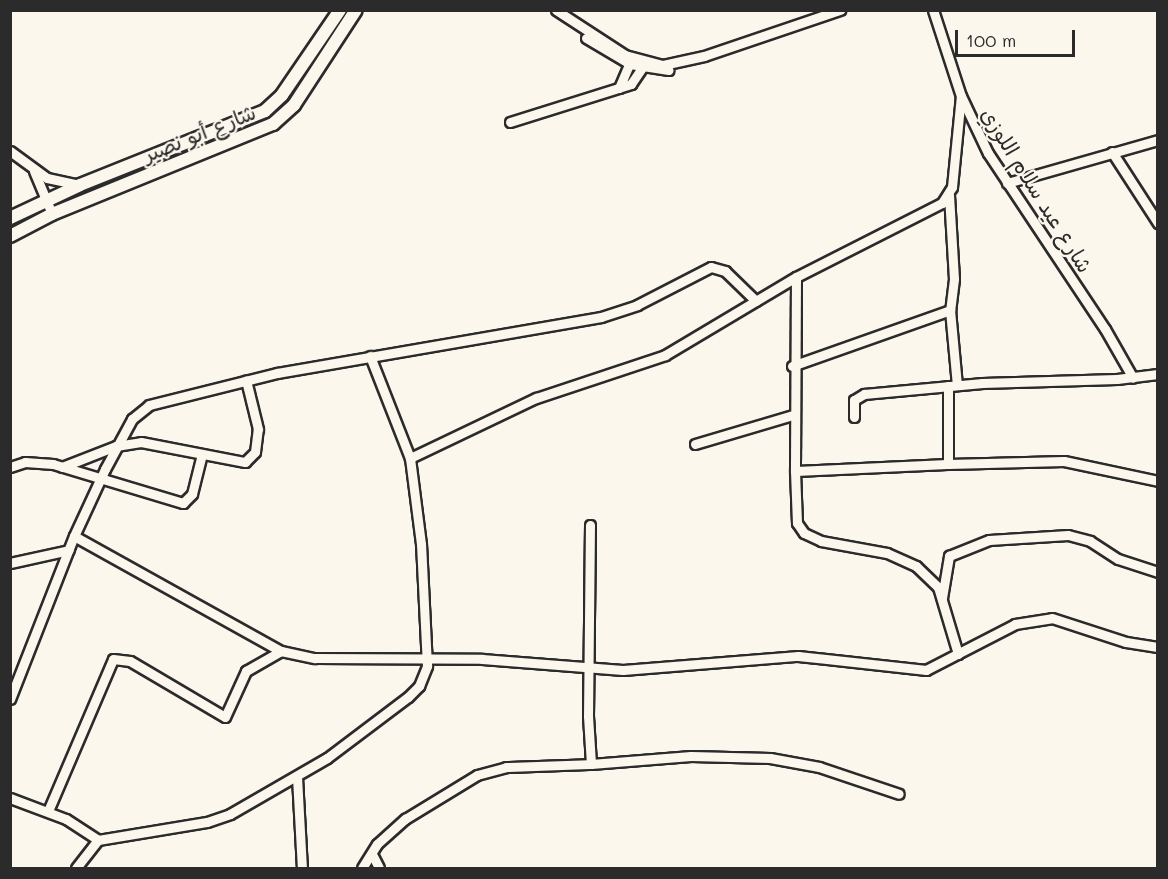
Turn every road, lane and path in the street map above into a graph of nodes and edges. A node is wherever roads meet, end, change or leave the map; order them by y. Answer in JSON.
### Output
{"nodes":[{"id":1,"x":340,"y":10,"type":"edge"},
{"id":2,"x":356,"y":10,"type":"edge"},
{"id":3,"x":548,"y":10,"type":"edge"},
{"id":4,"x":556,"y":10,"type":"edge"},
{"id":5,"x":840,"y":10,"type":"edge"},
{"id":6,"x":933,"y":10,"type":"edge"},
{"id":7,"x":631,"y":62,"type":"junction"},
{"id":8,"x":644,"y":66,"type":"junction"},
{"id":9,"x":619,"y":88,"type":"junction"},
{"id":10,"x":961,"y":96,"type":"junction"},
{"id":11,"x":510,"y":122,"type":"dead end"},
{"id":12,"x":1158,"y":140,"type":"edge"},
{"id":13,"x":10,"y":151,"type":"edge"},
{"id":14,"x":1112,"y":152,"type":"junction"},
{"id":15,"x":34,"y":169,"type":"junction"},
{"id":16,"x":1007,"y":183,"type":"junction"},
{"id":17,"x":80,"y":185,"type":"junction"},
{"id":18,"x":949,"y":195,"type":"junction"},
{"id":19,"x":45,"y":200,"type":"junction"},
{"id":20,"x":52,"y":214,"type":"junction"},
{"id":21,"x":10,"y":218,"type":"edge"},
{"id":22,"x":1158,"y":223,"type":"edge"},
{"id":23,"x":10,"y":236,"type":"edge"},
{"id":24,"x":796,"y":277,"type":"junction"},
{"id":25,"x":756,"y":301,"type":"junction"},
{"id":26,"x":950,"y":310,"type":"junction"},
{"id":27,"x":370,"y":356,"type":"junction"},
{"id":28,"x":792,"y":366,"type":"junction"},
{"id":29,"x":1158,"y":374,"type":"edge"},
{"id":30,"x":1133,"y":378,"type":"junction"},
{"id":31,"x":246,"y":380,"type":"junction"},
{"id":32,"x":953,"y":386,"type":"junction"},
{"id":33,"x":793,"y":415,"type":"junction"},
{"id":34,"x":854,"y":417,"type":"dead end"},
{"id":35,"x":695,"y":444,"type":"dead end"},
{"id":36,"x":117,"y":446,"type":"junction"},
{"id":37,"x":202,"y":454,"type":"junction"},
{"id":38,"x":410,"y":458,"type":"junction"},
{"id":39,"x":948,"y":464,"type":"junction"},
{"id":40,"x":10,"y":466,"type":"edge"},
{"id":41,"x":62,"y":467,"type":"junction"},
{"id":42,"x":795,"y":471,"type":"junction"},
{"id":43,"x":101,"y":479,"type":"junction"},
{"id":44,"x":1158,"y":481,"type":"edge"},
{"id":45,"x":590,"y":525,"type":"dead end"},
{"id":46,"x":74,"y":536,"type":"junction"},
{"id":47,"x":69,"y":550,"type":"junction"},
{"id":48,"x":10,"y":563,"type":"edge"},
{"id":49,"x":1158,"y":572,"type":"edge"},
{"id":50,"x":941,"y":601,"type":"junction"},
{"id":51,"x":1158,"y":647,"type":"edge"},
{"id":52,"x":281,"y":651,"type":"junction"},
{"id":53,"x":958,"y":654,"type":"junction"},
{"id":54,"x":427,"y":659,"type":"junction"},
{"id":55,"x":590,"y":668,"type":"junction"},
{"id":56,"x":10,"y":699,"type":"edge"},
{"id":57,"x":591,"y":764,"type":"junction"},
{"id":58,"x":297,"y":777,"type":"junction"},
{"id":59,"x":899,"y":794,"type":"dead end"},
{"id":60,"x":10,"y":798,"type":"edge"},
{"id":61,"x":48,"y":811,"type":"junction"},
{"id":62,"x":98,"y":840,"type":"junction"},
{"id":63,"x":373,"y":856,"type":"junction"},
{"id":64,"x":76,"y":868,"type":"edge"},
{"id":65,"x":302,"y":868,"type":"edge"},
{"id":66,"x":362,"y":868,"type":"edge"},
{"id":67,"x":379,"y":868,"type":"edge"}],
"edges":[{"from":1,"to":17,"type":"main road","name":"شارع أبو نصير"},
{"from":2,"to":20,"type":"main road","name":"شارع أبو نصير"},
{"from":3,"to":7,"type":"street"},
{"from":4,"to":7,"type":"street"},
{"from":5,"to":8,"type":"street"},
{"from":6,"to":10,"type":"street","name":"شارع عيد سلام اللوزي"},
{"from":7,"to":8,"type":"street"},
{"from":7,"to":9,"type":"street"},
{"from":8,"to":9,"type":"street"},
{"from":9,"to":11,"type":"street"},
{"from":10,"to":16,"type":"street","name":"شارع عيد سلام اللوزي"},
{"from":10,"to":18,"type":"street"},
{"from":12,"to":14,"type":"street"},
{"from":13,"to":15,"type":"street"},
{"from":14,"to":16,"type":"street"},
{"from":14,"to":22,"type":"street"},
{"from":15,"to":17,"type":"street"},
{"from":15,"to":19,"type":"street"},
{"from":16,"to":30,"type":"street","name":"شارع عيد سلام اللوزي"},
{"from":17,"to":19,"type":"main road","name":"شارع أبو نصير"},
{"from":18,"to":24,"type":"street"},
{"from":18,"to":26,"type":"street"},
{"from":19,"to":20,"type":"street"},
{"from":19,"to":21,"type":"main road","name":"شارع أبو نصير"},
{"from":20,"to":23,"type":"main road","name":"شارع أبو نصير"},
{"from":24,"to":25,"type":"street"},
{"from":24,"to":28,"type":"street"},
{"from":25,"to":27,"type":"street"},
{"from":25,"to":38,"type":"street"},
{"from":26,"to":28,"type":"street"},
{"from":26,"to":32,"type":"street"},
{"from":27,"to":31,"type":"street"},
{"from":27,"to":38,"type":"street"},
{"from":28,"to":33,"type":"street"},
{"from":29,"to":30,"type":"street"},
{"from":30,"to":32,"type":"street"},
{"from":31,"to":36,"type":"street"},
{"from":31,"to":37,"type":"street"},
{"from":32,"to":34,"type":"street"},
{"from":32,"to":39,"type":"street"},
{"from":33,"to":35,"type":"street"},
{"from":33,"to":42,"type":"street"},
{"from":36,"to":37,"type":"street"},
{"from":36,"to":41,"type":"street"},
{"from":36,"to":43,"type":"street"},
{"from":37,"to":43,"type":"street"},
{"from":38,"to":54,"type":"street"},
{"from":39,"to":42,"type":"street"},
{"from":39,"to":44,"type":"street"},
{"from":40,"to":41,"type":"street"},
{"from":41,"to":43,"type":"street"},
{"from":42,"to":50,"type":"street"},
{"from":43,"to":46,"type":"street"},
{"from":45,"to":55,"type":"street"},
{"from":46,"to":47,"type":"street"},
{"from":46,"to":52,"type":"street"},
{"from":47,"to":48,"type":"street"},
{"from":47,"to":56,"type":"street"},
{"from":49,"to":50,"type":"street"},
{"from":50,"to":53,"type":"street"},
{"from":51,"to":53,"type":"street"},
{"from":52,"to":54,"type":"street"},
{"from":52,"to":61,"type":"street"},
{"from":53,"to":55,"type":"street"},
{"from":54,"to":55,"type":"street"},
{"from":54,"to":58,"type":"street"},
{"from":55,"to":57,"type":"street"},
{"from":57,"to":59,"type":"street"},
{"from":57,"to":63,"type":"street"},
{"from":58,"to":62,"type":"street"},
{"from":58,"to":65,"type":"street"},
{"from":60,"to":61,"type":"street"},
{"from":61,"to":62,"type":"street"},
{"from":62,"to":64,"type":"street"},
{"from":63,"to":66,"type":"street"},
{"from":63,"to":67,"type":"street"}]}
